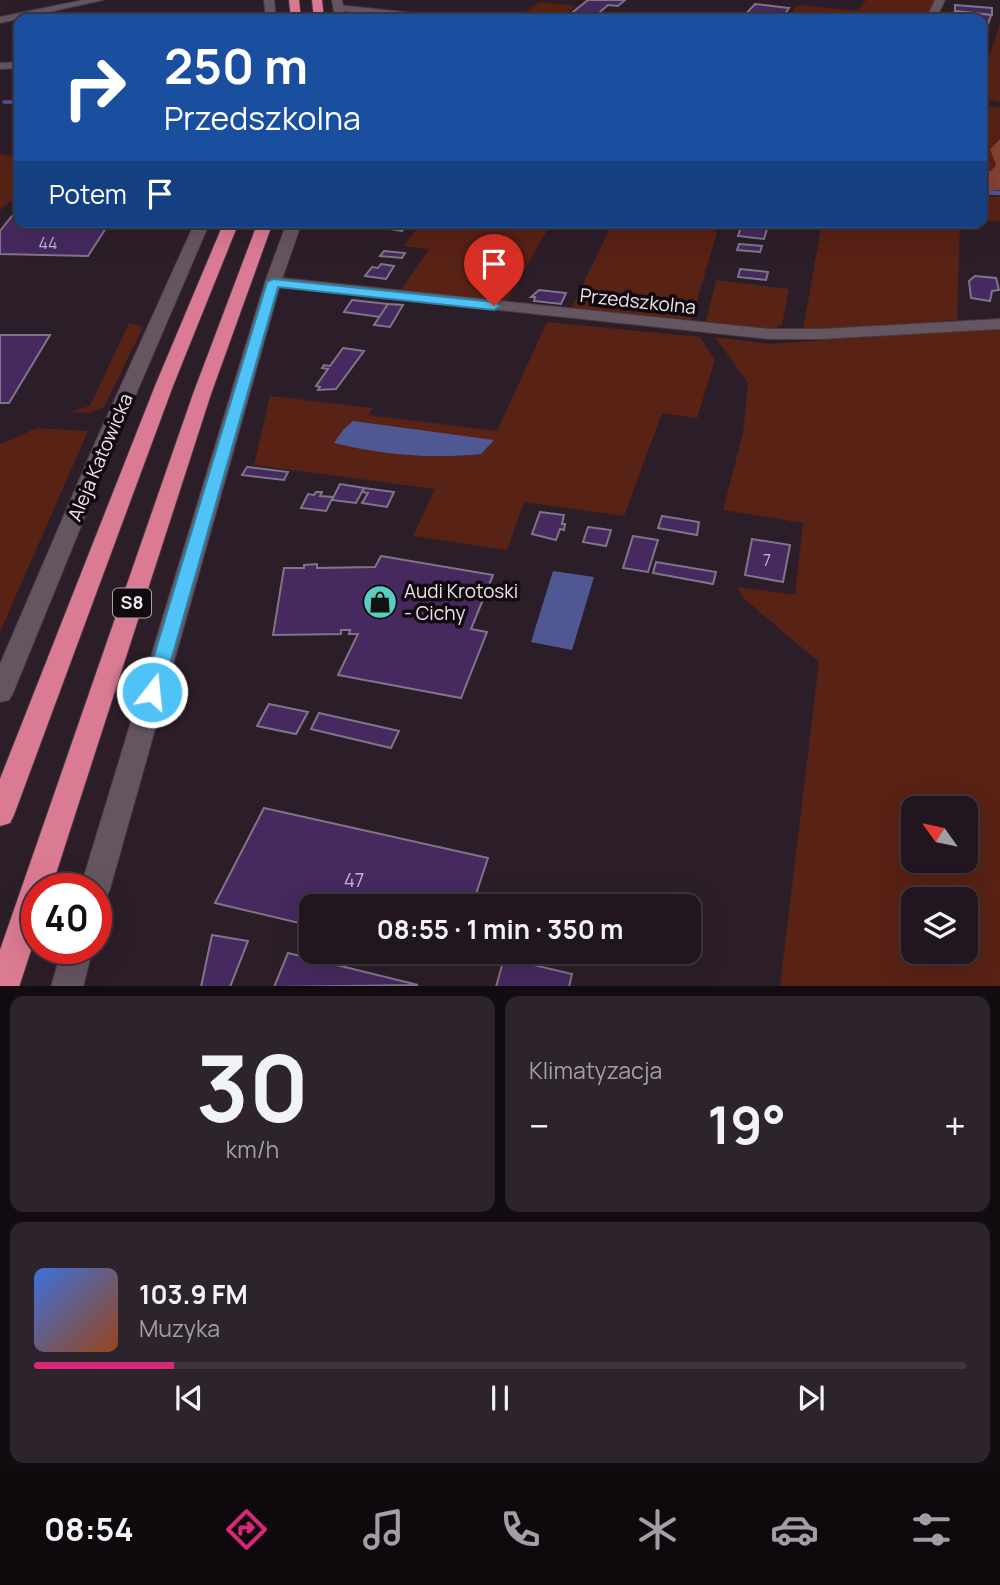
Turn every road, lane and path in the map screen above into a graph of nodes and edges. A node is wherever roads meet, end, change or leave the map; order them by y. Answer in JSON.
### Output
{"nodes":[{"id":1,"x":98,"y":0,"type":"edge"},
{"id":2,"x":339,"y":9,"type":"edge"},
{"id":3,"x":29,"y":14,"type":"edge"},
{"id":4,"x":390,"y":14,"type":"edge"},
{"id":5,"x":200,"y":228,"type":"edge"},
{"id":6,"x":230,"y":228,"type":"edge"},
{"id":7,"x":264,"y":228,"type":"edge"},
{"id":8,"x":293,"y":228,"type":"edge"},
{"id":9,"x":273,"y":282,"type":"junction"},
{"id":10,"x":1000,"y":324,"type":"edge"},
{"id":11,"x":0,"y":693,"type":"edge"},
{"id":12,"x":0,"y":815,"type":"edge"},
{"id":13,"x":100,"y":873,"type":"edge"},
{"id":14,"x":73,"y":964,"type":"edge"},
{"id":15,"x":3,"y":986,"type":"edge"},
{"id":16,"x":67,"y":986,"type":"edge"}],
"edges":[{"from":1,"to":3,"type":"street"},
{"from":2,"to":4,"type":"street"},
{"from":5,"to":11,"type":"street","name":"Aleja Katowicka"},
{"from":6,"to":12,"type":"highway","number":"S8"},
{"from":7,"to":15,"type":"highway","number":"S8"},
{"from":8,"to":9,"type":"street"},
{"from":9,"to":10,"type":"street","name":"Przedszkolna"},
{"from":9,"to":13,"type":"street"},
{"from":14,"to":16,"type":"street"}]}
